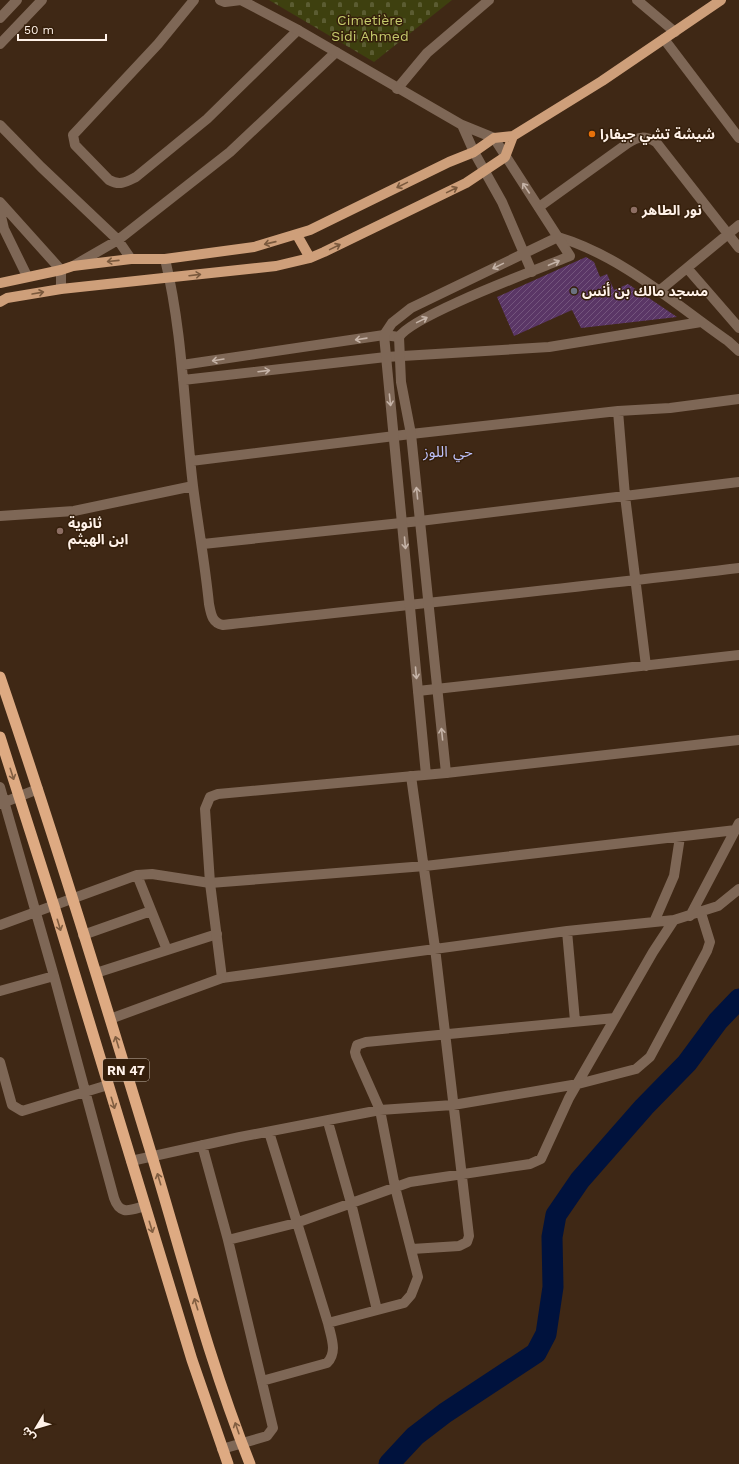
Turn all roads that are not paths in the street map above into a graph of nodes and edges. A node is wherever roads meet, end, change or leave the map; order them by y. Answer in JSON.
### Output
{"nodes":[{"id":1,"x":42,"y":0,"type":"edge"},
{"id":2,"x":194,"y":0,"type":"edge"},
{"id":3,"x":220,"y":0,"type":"edge"},
{"id":4,"x":241,"y":0,"type":"edge"},
{"id":5,"x":489,"y":0,"type":"edge"},
{"id":6,"x":637,"y":0,"type":"edge"},
{"id":7,"x":721,"y":0,"type":"edge"},
{"id":8,"x":16,"y":1,"type":"edge"},
{"id":9,"x":28,"y":15,"type":"junction"},
{"id":10,"x":0,"y":18,"type":"edge"},
{"id":11,"x":298,"y":30,"type":"junction"},
{"id":12,"x":675,"y":32,"type":"junction"},
{"id":13,"x":664,"y":39,"type":"junction"},
{"id":14,"x":0,"y":44,"type":"edge"},
{"id":15,"x":336,"y":52,"type":"junction"},
{"id":16,"x":398,"y":89,"type":"junction"},
{"id":17,"x":0,"y":125,"type":"edge"},
{"id":18,"x":462,"y":125,"type":"junction"},
{"id":19,"x":513,"y":136,"type":"junction"},
{"id":20,"x":494,"y":138,"type":"junction"},
{"id":21,"x":739,"y":138,"type":"edge"},
{"id":22,"x":474,"y":152,"type":"junction"},
{"id":23,"x":504,"y":157,"type":"junction"},
{"id":24,"x":485,"y":171,"type":"junction"},
{"id":25,"x":0,"y":202,"type":"edge"},
{"id":26,"x":539,"y":207,"type":"junction"},
{"id":27,"x":0,"y":212,"type":"edge"},
{"id":28,"x":739,"y":225,"type":"edge"},
{"id":29,"x":2,"y":230,"type":"edge"},
{"id":30,"x":297,"y":235,"type":"junction"},
{"id":31,"x":728,"y":235,"type":"junction"},
{"id":32,"x":558,"y":237,"type":"junction"},
{"id":33,"x":118,"y":240,"type":"junction"},
{"id":34,"x":582,"y":244,"type":"junction"},
{"id":35,"x":739,"y":248,"type":"edge"},
{"id":36,"x":524,"y":254,"type":"junction"},
{"id":37,"x":570,"y":256,"type":"junction"},
{"id":38,"x":310,"y":258,"type":"junction"},
{"id":39,"x":165,"y":259,"type":"junction"},
{"id":40,"x":130,"y":260,"type":"junction"},
{"id":41,"x":73,"y":266,"type":"junction"},
{"id":42,"x":687,"y":268,"type":"junction"},
{"id":43,"x":61,"y":270,"type":"junction"},
{"id":44,"x":532,"y":272,"type":"junction"},
{"id":45,"x":26,"y":276,"type":"junction"},
{"id":46,"x":170,"y":278,"type":"junction"},
{"id":47,"x":0,"y":283,"type":"edge"},
{"id":48,"x":61,"y":289,"type":"junction"},
{"id":49,"x":659,"y":291,"type":"junction"},
{"id":50,"x":0,"y":302,"type":"edge"},
{"id":51,"x":701,"y":322,"type":"junction"},
{"id":52,"x":739,"y":328,"type":"edge"},
{"id":53,"x":739,"y":332,"type":"edge"},
{"id":54,"x":384,"y":335,"type":"junction"},
{"id":55,"x":399,"y":337,"type":"junction"},
{"id":56,"x":728,"y":342,"type":"junction"},
{"id":57,"x":739,"y":352,"type":"edge"},
{"id":58,"x":235,"y":357,"type":"junction"},
{"id":59,"x":386,"y":357,"type":"junction"},
{"id":60,"x":400,"y":357,"type":"junction"},
{"id":61,"x":182,"y":365,"type":"junction"},
{"id":62,"x":238,"y":374,"type":"junction"},
{"id":63,"x":183,"y":380,"type":"junction"},
{"id":64,"x":401,"y":382,"type":"junction"},
{"id":65,"x":388,"y":383,"type":"junction"},
{"id":66,"x":739,"y":399,"type":"edge"},
{"id":67,"x":618,"y":411,"type":"junction"},
{"id":68,"x":411,"y":434,"type":"junction"},
{"id":69,"x":394,"y":436,"type":"junction"},
{"id":70,"x":191,"y":461,"type":"junction"},
{"id":71,"x":739,"y":482,"type":"edge"},
{"id":72,"x":193,"y":486,"type":"junction"},
{"id":73,"x":625,"y":496,"type":"junction"},
{"id":74,"x":0,"y":516,"type":"edge"},
{"id":75,"x":420,"y":521,"type":"junction"},
{"id":76,"x":402,"y":522,"type":"junction"},
{"id":77,"x":203,"y":544,"type":"junction"},
{"id":78,"x":739,"y":568,"type":"edge"},
{"id":79,"x":635,"y":580,"type":"junction"},
{"id":80,"x":429,"y":602,"type":"junction"},
{"id":81,"x":410,"y":605,"type":"junction"},
{"id":82,"x":739,"y":655,"type":"edge"},
{"id":83,"x":646,"y":666,"type":"junction"},
{"id":84,"x":0,"y":677,"type":"edge"},
{"id":85,"x":437,"y":688,"type":"junction"},
{"id":86,"x":418,"y":691,"type":"junction"},
{"id":87,"x":0,"y":737,"type":"edge"},
{"id":88,"x":739,"y":740,"type":"edge"},
{"id":89,"x":446,"y":773,"type":"junction"},
{"id":90,"x":426,"y":775,"type":"junction"},
{"id":91,"x":411,"y":776,"type":"junction"},
{"id":92,"x":0,"y":787,"type":"edge"},
{"id":93,"x":38,"y":789,"type":"junction"},
{"id":94,"x":19,"y":797,"type":"junction"},
{"id":95,"x":3,"y":804,"type":"edge"},
{"id":96,"x":737,"y":826,"type":"edge"},
{"id":97,"x":680,"y":837,"type":"junction"},
{"id":98,"x":424,"y":866,"type":"junction"},
{"id":99,"x":137,"y":875,"type":"junction"},
{"id":100,"x":210,"y":883,"type":"junction"},
{"id":101,"x":739,"y":889,"type":"edge"},
{"id":102,"x":72,"y":900,"type":"junction"},
{"id":103,"x":54,"y":906,"type":"junction"},
{"id":104,"x":36,"y":912,"type":"junction"},
{"id":105,"x":151,"y":912,"type":"junction"},
{"id":106,"x":701,"y":913,"type":"junction"},
{"id":107,"x":690,"y":916,"type":"junction"},
{"id":108,"x":674,"y":920,"type":"junction"},
{"id":109,"x":654,"y":922,"type":"junction"},
{"id":110,"x":0,"y":925,"type":"edge"},
{"id":111,"x":567,"y":931,"type":"junction"},
{"id":112,"x":217,"y":934,"type":"junction"},
{"id":113,"x":83,"y":935,"type":"junction"},
{"id":114,"x":435,"y":948,"type":"junction"},
{"id":115,"x":167,"y":950,"type":"junction"},
{"id":116,"x":96,"y":973,"type":"junction"},
{"id":117,"x":54,"y":976,"type":"junction"},
{"id":118,"x":222,"y":978,"type":"junction"},
{"id":119,"x":0,"y":991,"type":"edge"},
{"id":120,"x":614,"y":1018,"type":"junction"},
{"id":121,"x":110,"y":1019,"type":"junction"},
{"id":122,"x":575,"y":1021,"type":"junction"},
{"id":123,"x":445,"y":1034,"type":"junction"},
{"id":124,"x":0,"y":1062,"type":"edge"},
{"id":125,"x":578,"y":1084,"type":"junction"},
{"id":126,"x":108,"y":1085,"type":"junction"},
{"id":127,"x":84,"y":1091,"type":"junction"},
{"id":128,"x":453,"y":1105,"type":"junction"},
{"id":129,"x":380,"y":1110,"type":"junction"},
{"id":130,"x":328,"y":1122,"type":"junction"},
{"id":131,"x":269,"y":1132,"type":"junction"},
{"id":132,"x":202,"y":1145,"type":"junction"},
{"id":133,"x":152,"y":1156,"type":"junction"},
{"id":134,"x":131,"y":1161,"type":"junction"},
{"id":135,"x":461,"y":1173,"type":"junction"},
{"id":136,"x":395,"y":1187,"type":"junction"},
{"id":137,"x":351,"y":1203,"type":"junction"},
{"id":138,"x":145,"y":1206,"type":"junction"},
{"id":139,"x":296,"y":1223,"type":"junction"},
{"id":140,"x":228,"y":1240,"type":"junction"},
{"id":141,"x":412,"y":1249,"type":"junction"},
{"id":142,"x":376,"y":1310,"type":"junction"},
{"id":143,"x":328,"y":1324,"type":"junction"},
{"id":144,"x":262,"y":1381,"type":"junction"},
{"id":145,"x":242,"y":1444,"type":"junction"},
{"id":146,"x":222,"y":1449,"type":"junction"},
{"id":147,"x":228,"y":1464,"type":"edge"},
{"id":148,"x":250,"y":1464,"type":"edge"}],
"edges":[{"from":1,"to":9,"type":"street"},
{"from":2,"to":11,"type":"street"},
{"from":3,"to":4,"type":"street"},
{"from":4,"to":11,"type":"street"},
{"from":5,"to":16,"type":"street"},
{"from":6,"to":12,"type":"street"},
{"from":7,"to":12,"type":"main road"},
{"from":8,"to":9,"type":"street"},
{"from":8,"to":10,"type":"street"},
{"from":9,"to":14,"type":"street"},
{"from":11,"to":15,"type":"street"},
{"from":12,"to":13,"type":"main road"},
{"from":13,"to":19,"type":"main road"},
{"from":13,"to":21,"type":"street"},
{"from":15,"to":16,"type":"street"},
{"from":15,"to":33,"type":"street"},
{"from":16,"to":18,"type":"street"},
{"from":17,"to":33,"type":"street"},
{"from":18,"to":20,"type":"street"},
{"from":18,"to":22,"type":"street"},
{"from":19,"to":20,"type":"main road"},
{"from":19,"to":23,"type":"main road"},
{"from":20,"to":22,"type":"main road"},
{"from":20,"to":23,"type":"street"},
{"from":22,"to":24,"type":"street"},
{"from":22,"to":30,"type":"main road","one_way":true},
{"from":23,"to":24,"type":"main road"},
{"from":26,"to":23,"type":"street","one_way":true},
{"from":24,"to":36,"type":"street"},
{"from":38,"to":24,"type":"main road","one_way":true},
{"from":25,"to":43,"type":"street"},
{"from":26,"to":31,"type":"street"},
{"from":26,"to":32,"type":"street"},
{"from":27,"to":29,"type":"street"},
{"from":28,"to":31,"type":"street"},
{"from":29,"to":45,"type":"street"},
{"from":30,"to":38,"type":"main road"},
{"from":30,"to":39,"type":"main road","one_way":true},
{"from":31,"to":35,"type":"street"},
{"from":31,"to":42,"type":"street"},
{"from":32,"to":34,"type":"street"},
{"from":32,"to":36,"type":"street"},
{"from":32,"to":37,"type":"street"},
{"from":33,"to":40,"type":"street"},
{"from":33,"to":41,"type":"street"},
{"from":34,"to":37,"type":"street"},
{"from":34,"to":49,"type":"street"},
{"from":36,"to":44,"type":"street"},
{"from":36,"to":54,"type":"street","one_way":true},
{"from":44,"to":37,"type":"street","one_way":true},
{"from":46,"to":38,"type":"main road","one_way":true},
{"from":39,"to":40,"type":"main road"},
{"from":39,"to":46,"type":"street"},
{"from":40,"to":41,"type":"main road","one_way":true},
{"from":41,"to":43,"type":"main road"},
{"from":42,"to":49,"type":"street"},
{"from":42,"to":52,"type":"street"},
{"from":43,"to":45,"type":"main road"},
{"from":43,"to":48,"type":"street"},
{"from":55,"to":44,"type":"street","one_way":true},
{"from":45,"to":47,"type":"main road"},
{"from":46,"to":48,"type":"main road"},
{"from":46,"to":61,"type":"street"},
{"from":50,"to":48,"type":"main road","one_way":true},
{"from":49,"to":51,"type":"street"},
{"from":51,"to":56,"type":"street"},
{"from":51,"to":60,"type":"street"},
{"from":53,"to":56,"type":"street"},
{"from":54,"to":55,"type":"street"},
{"from":54,"to":58,"type":"street","one_way":true},
{"from":54,"to":59,"type":"street"},
{"from":55,"to":60,"type":"street"},
{"from":56,"to":57,"type":"street"},
{"from":58,"to":61,"type":"street","one_way":true},
{"from":58,"to":62,"type":"street"},
{"from":59,"to":60,"type":"street"},
{"from":62,"to":59,"type":"street","one_way":true},
{"from":59,"to":65,"type":"street"},
{"from":60,"to":64,"type":"street"},
{"from":61,"to":63,"type":"street"},
{"from":62,"to":63,"type":"street"},
{"from":63,"to":70,"type":"street"},
{"from":64,"to":65,"type":"street"},
{"from":64,"to":68,"type":"street"},
{"from":65,"to":69,"type":"street","one_way":true},
{"from":66,"to":67,"type":"street"},
{"from":67,"to":68,"type":"street"},
{"from":67,"to":73,"type":"street"},
{"from":68,"to":69,"type":"street"},
{"from":75,"to":68,"type":"street","one_way":true},
{"from":69,"to":70,"type":"street"},
{"from":69,"to":76,"type":"street"},
{"from":70,"to":72,"type":"street"},
{"from":71,"to":73,"type":"street"},
{"from":72,"to":74,"type":"street"},
{"from":72,"to":77,"type":"street"},
{"from":73,"to":75,"type":"street"},
{"from":73,"to":79,"type":"street"},
{"from":75,"to":76,"type":"street"},
{"from":75,"to":80,"type":"street"},
{"from":76,"to":77,"type":"street"},
{"from":76,"to":81,"type":"street","one_way":true},
{"from":77,"to":81,"type":"street"},
{"from":78,"to":79,"type":"street"},
{"from":79,"to":80,"type":"street"},
{"from":79,"to":83,"type":"street"},
{"from":80,"to":81,"type":"street"},
{"from":80,"to":85,"type":"street"},
{"from":81,"to":86,"type":"street","one_way":true},
{"from":82,"to":83,"type":"street"},
{"from":83,"to":85,"type":"street"},
{"from":84,"to":93,"type":"highway","number":"RN 47"},
{"from":85,"to":86,"type":"street"},
{"from":89,"to":85,"type":"street","one_way":true},
{"from":86,"to":90,"type":"street"},
{"from":87,"to":94,"type":"highway","number":"RN 47","one_way":true},
{"from":88,"to":89,"type":"street"},
{"from":89,"to":90,"type":"street"},
{"from":90,"to":91,"type":"street"},
{"from":91,"to":98,"type":"street"},
{"from":91,"to":100,"type":"street"},
{"from":92,"to":95,"type":"street"},
{"from":93,"to":94,"type":"street"},
{"from":93,"to":102,"type":"highway","number":"RN 47"},
{"from":94,"to":95,"type":"street"},
{"from":94,"to":103,"type":"highway","number":"RN 47"},
{"from":95,"to":104,"type":"street"},
{"from":96,"to":97,"type":"street"},
{"from":96,"to":107,"type":"street"},
{"from":97,"to":98,"type":"street"},
{"from":97,"to":109,"type":"street"},
{"from":98,"to":100,"type":"street"},
{"from":98,"to":114,"type":"street"},
{"from":99,"to":100,"type":"street"},
{"from":99,"to":102,"type":"street"},
{"from":99,"to":105,"type":"street"},
{"from":100,"to":112,"type":"street"},
{"from":101,"to":106,"type":"street"},
{"from":102,"to":103,"type":"street"},
{"from":102,"to":113,"type":"highway","number":"RN 47"},
{"from":103,"to":104,"type":"street"},
{"from":103,"to":126,"type":"highway","number":"RN 47","one_way":true},
{"from":104,"to":110,"type":"street"},
{"from":104,"to":117,"type":"street"},
{"from":105,"to":113,"type":"street"},
{"from":105,"to":115,"type":"street"},
{"from":106,"to":107,"type":"street"},
{"from":106,"to":125,"type":"street"},
{"from":107,"to":108,"type":"street"},
{"from":108,"to":109,"type":"street"},
{"from":108,"to":120,"type":"street"},
{"from":109,"to":111,"type":"street"},
{"from":111,"to":114,"type":"street"},
{"from":111,"to":122,"type":"street"},
{"from":112,"to":115,"type":"street"},
{"from":112,"to":118,"type":"street"},
{"from":113,"to":116,"type":"highway","number":"RN 47"},
{"from":114,"to":118,"type":"street"},
{"from":114,"to":123,"type":"street"},
{"from":115,"to":116,"type":"street"},
{"from":116,"to":121,"type":"highway","number":"RN 47"},
{"from":117,"to":119,"type":"street"},
{"from":117,"to":127,"type":"street"},
{"from":118,"to":121,"type":"street"},
{"from":120,"to":122,"type":"street"},
{"from":120,"to":125,"type":"street"},
{"from":133,"to":121,"type":"highway","number":"RN 47","one_way":true},
{"from":122,"to":123,"type":"street"},
{"from":123,"to":128,"type":"street"},
{"from":123,"to":129,"type":"street"},
{"from":124,"to":127,"type":"street"},
{"from":125,"to":128,"type":"street"},
{"from":125,"to":135,"type":"street"},
{"from":126,"to":127,"type":"street"},
{"from":126,"to":134,"type":"highway","number":"RN 47","one_way":true},
{"from":127,"to":138,"type":"street"},
{"from":128,"to":129,"type":"street"},
{"from":128,"to":135,"type":"street"},
{"from":129,"to":130,"type":"street"},
{"from":129,"to":136,"type":"street"},
{"from":130,"to":131,"type":"street"},
{"from":130,"to":137,"type":"street"},
{"from":131,"to":132,"type":"street"},
{"from":131,"to":139,"type":"street"},
{"from":132,"to":133,"type":"street"},
{"from":132,"to":140,"type":"street"},
{"from":133,"to":134,"type":"street"},
{"from":145,"to":133,"type":"highway","number":"RN 47","one_way":true},
{"from":134,"to":138,"type":"highway","number":"RN 47"},
{"from":135,"to":136,"type":"street"},
{"from":135,"to":141,"type":"street"},
{"from":136,"to":137,"type":"street"},
{"from":136,"to":141,"type":"street"},
{"from":137,"to":139,"type":"street"},
{"from":137,"to":142,"type":"street"},
{"from":138,"to":146,"type":"highway","number":"RN 47","one_way":true},
{"from":139,"to":140,"type":"street"},
{"from":139,"to":143,"type":"street"},
{"from":140,"to":144,"type":"street"},
{"from":141,"to":142,"type":"street"},
{"from":142,"to":143,"type":"street"},
{"from":143,"to":144,"type":"street"},
{"from":144,"to":145,"type":"street"},
{"from":145,"to":146,"type":"street"},
{"from":145,"to":148,"type":"highway","number":"RN 47"},
{"from":146,"to":147,"type":"highway","number":"RN 47"}]}
